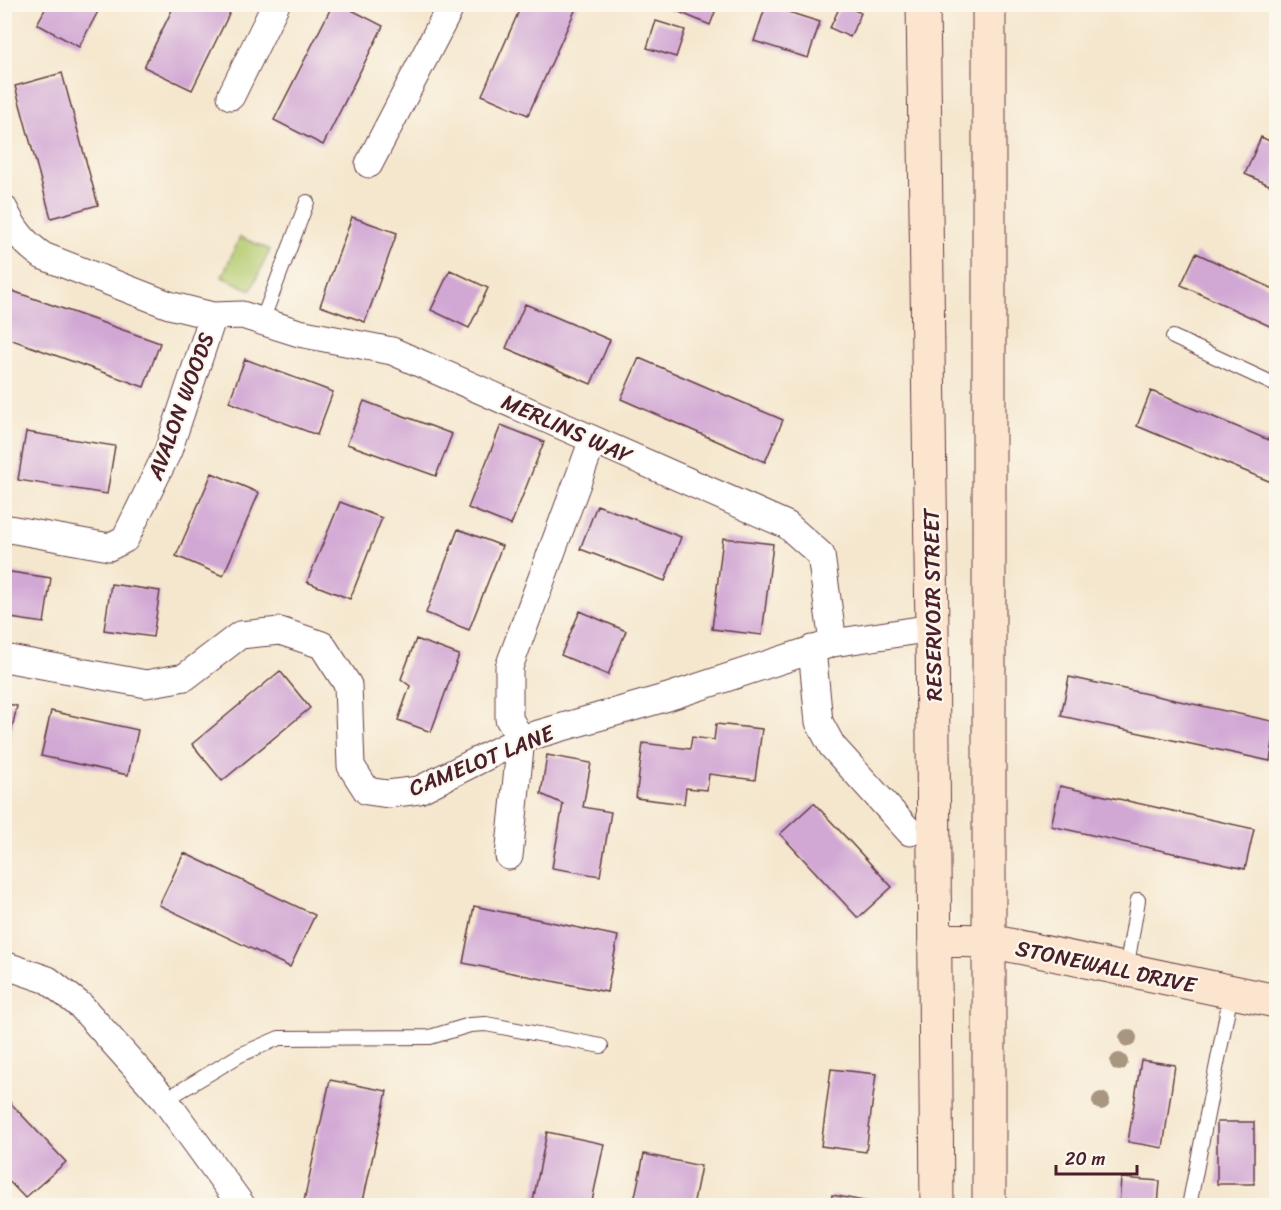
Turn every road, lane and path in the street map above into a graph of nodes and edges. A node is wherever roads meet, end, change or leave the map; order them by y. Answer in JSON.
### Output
{"nodes":[{"id":1,"x":276,"y":4,"type":"edge"},
{"id":2,"x":452,"y":4,"type":"edge"},
{"id":3,"x":923,"y":4,"type":"edge"},
{"id":4,"x":988,"y":4,"type":"edge"},
{"id":5,"x":231,"y":96,"type":"dead end"},
{"id":6,"x":369,"y":164,"type":"dead end"},
{"id":7,"x":307,"y":202,"type":"dead end"},
{"id":8,"x":4,"y":209,"type":"edge"},
{"id":9,"x":213,"y":316,"type":"junction"},
{"id":10,"x":262,"y":321,"type":"junction"},
{"id":11,"x":1173,"y":337,"type":"dead end"},
{"id":12,"x":1276,"y":385,"type":"edge"},
{"id":13,"x":593,"y":440,"type":"junction"},
{"id":14,"x":4,"y":528,"type":"edge"},
{"id":15,"x":932,"y":628,"type":"junction"},
{"id":16,"x":822,"y":646,"type":"junction"},
{"id":17,"x":4,"y":658,"type":"edge"},
{"id":18,"x":521,"y":739,"type":"junction"},
{"id":19,"x":910,"y":832,"type":"dead end"},
{"id":20,"x":509,"y":856,"type":"dead end"},
{"id":21,"x":1138,"y":900,"type":"dead end"},
{"id":22,"x":935,"y":940,"type":"junction"},
{"id":23,"x":990,"y":941,"type":"junction"},
{"id":24,"x":4,"y":965,"type":"edge"},
{"id":25,"x":1126,"y":970,"type":"junction"},
{"id":26,"x":1231,"y":993,"type":"junction"},
{"id":27,"x":1276,"y":1001,"type":"edge"},
{"id":28,"x":601,"y":1046,"type":"dead end"},
{"id":29,"x":165,"y":1100,"type":"junction"},
{"id":30,"x":242,"y":1206,"type":"edge"},
{"id":31,"x":937,"y":1206,"type":"edge"},
{"id":32,"x":989,"y":1206,"type":"edge"},
{"id":33,"x":1189,"y":1206,"type":"edge"}],
"edges":[{"from":1,"to":5,"type":"street"},
{"from":2,"to":6,"type":"street"},
{"from":3,"to":15,"type":"main road","name":"RESERVOIR STREET"},
{"from":4,"to":23,"type":"main road"},
{"from":7,"to":10,"type":"lane"},
{"from":8,"to":9,"type":"street","name":"AVALON WOODS"},
{"from":9,"to":10,"type":"street","name":"MERLINS WAY"},
{"from":9,"to":14,"type":"street","name":"AVALON WOODS"},
{"from":10,"to":13,"type":"street","name":"MERLINS WAY"},
{"from":11,"to":12,"type":"lane"},
{"from":13,"to":16,"type":"street","name":"MERLINS WAY"},
{"from":13,"to":18,"type":"street"},
{"from":15,"to":16,"type":"street","name":"CAMELOT LANE"},
{"from":15,"to":22,"type":"main road","name":"RESERVOIR STREET"},
{"from":16,"to":18,"type":"street","name":"CAMELOT LANE"},
{"from":16,"to":19,"type":"street","name":"MERLINS WAY"},
{"from":17,"to":18,"type":"street","name":"CAMELOT LANE"},
{"from":18,"to":20,"type":"street"},
{"from":21,"to":25,"type":"lane"},
{"from":22,"to":23,"type":"main road","name":"STONEWALL DRIVE"},
{"from":22,"to":31,"type":"main road","name":"RESERVOIR STREET"},
{"from":23,"to":25,"type":"main road","name":"STONEWALL DRIVE"},
{"from":23,"to":32,"type":"main road"},
{"from":24,"to":29,"type":"street"},
{"from":25,"to":26,"type":"main road","name":"STONEWALL DRIVE"},
{"from":26,"to":27,"type":"main road","name":"STONEWALL DRIVE"},
{"from":26,"to":33,"type":"lane"},
{"from":28,"to":29,"type":"lane"},
{"from":29,"to":30,"type":"street"}]}
